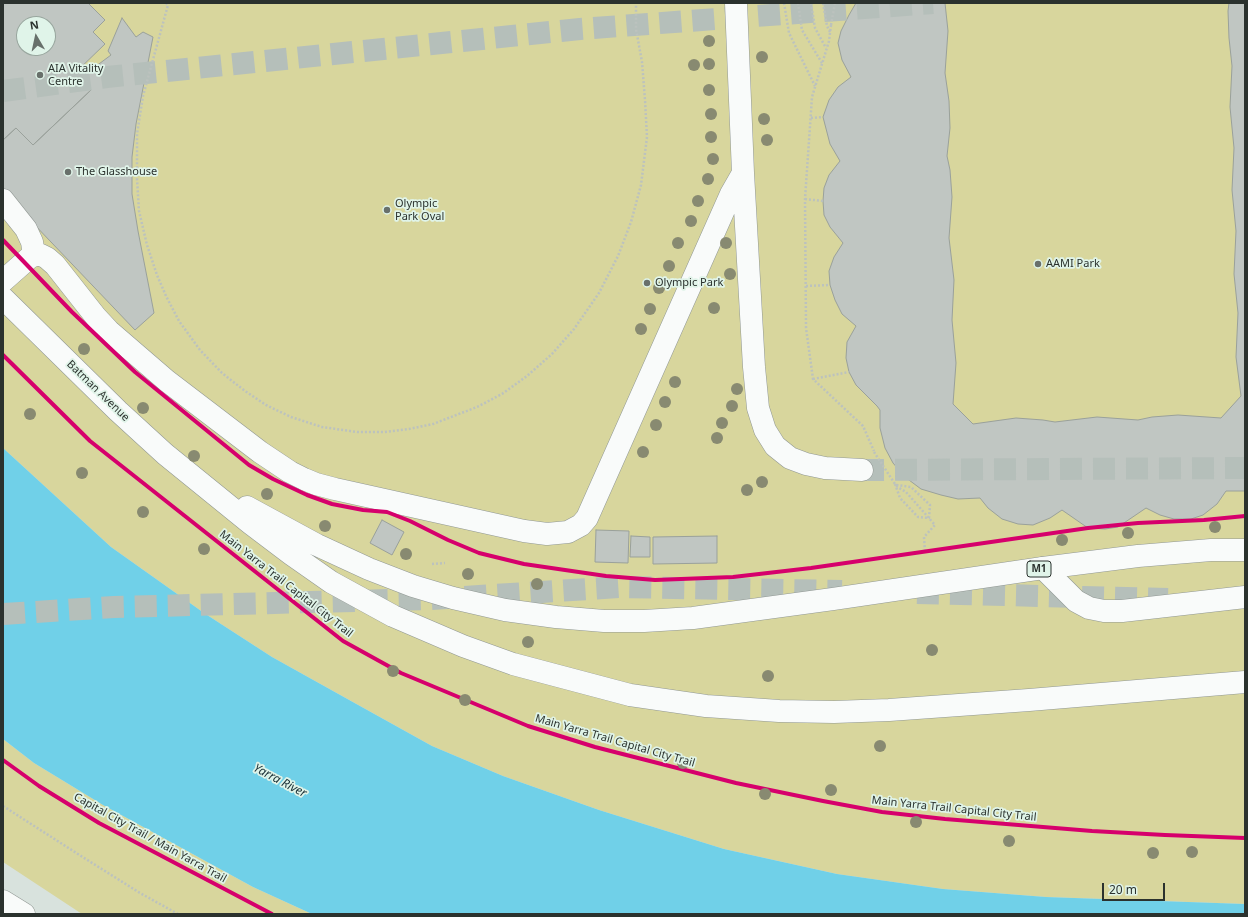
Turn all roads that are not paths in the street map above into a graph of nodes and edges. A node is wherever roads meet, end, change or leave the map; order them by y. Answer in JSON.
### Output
{"nodes":[{"id":1,"x":736,"y":3,"type":"edge"},
{"id":2,"x":743,"y":173,"type":"junction"},
{"id":3,"x":3,"y":200,"type":"edge"},
{"id":4,"x":34,"y":255,"type":"junction"},
{"id":5,"x":3,"y":281,"type":"edge"},
{"id":6,"x":3,"y":298,"type":"edge"},
{"id":7,"x":862,"y":470,"type":"tunnel mouth"},
{"id":8,"x":197,"y":479,"type":"junction"},
{"id":9,"x":1245,"y":550,"type":"edge"},
{"id":10,"x":1042,"y":568,"type":"junction"},
{"id":11,"x":1245,"y":597,"type":"edge"},
{"id":12,"x":1245,"y":682,"type":"edge"},
{"id":13,"x":3,"y":901,"type":"edge"},
{"id":14,"x":24,"y":914,"type":"edge"}],
"edges":[{"from":1,"to":2,"type":"main road"},
{"from":2,"to":4,"type":"main road"},
{"from":2,"to":7,"type":"main road"},
{"from":3,"to":4,"type":"main road"},
{"from":4,"to":5,"type":"main road"},
{"from":6,"to":8,"type":"main road","name":"Batman Avenue"},
{"from":8,"to":10,"type":"main road","number":"M1"},
{"from":8,"to":12,"type":"main road"},
{"from":9,"to":10,"type":"main road","number":"M1"},
{"from":10,"to":11,"type":"main road"},
{"from":13,"to":14,"type":"main road"}]}
